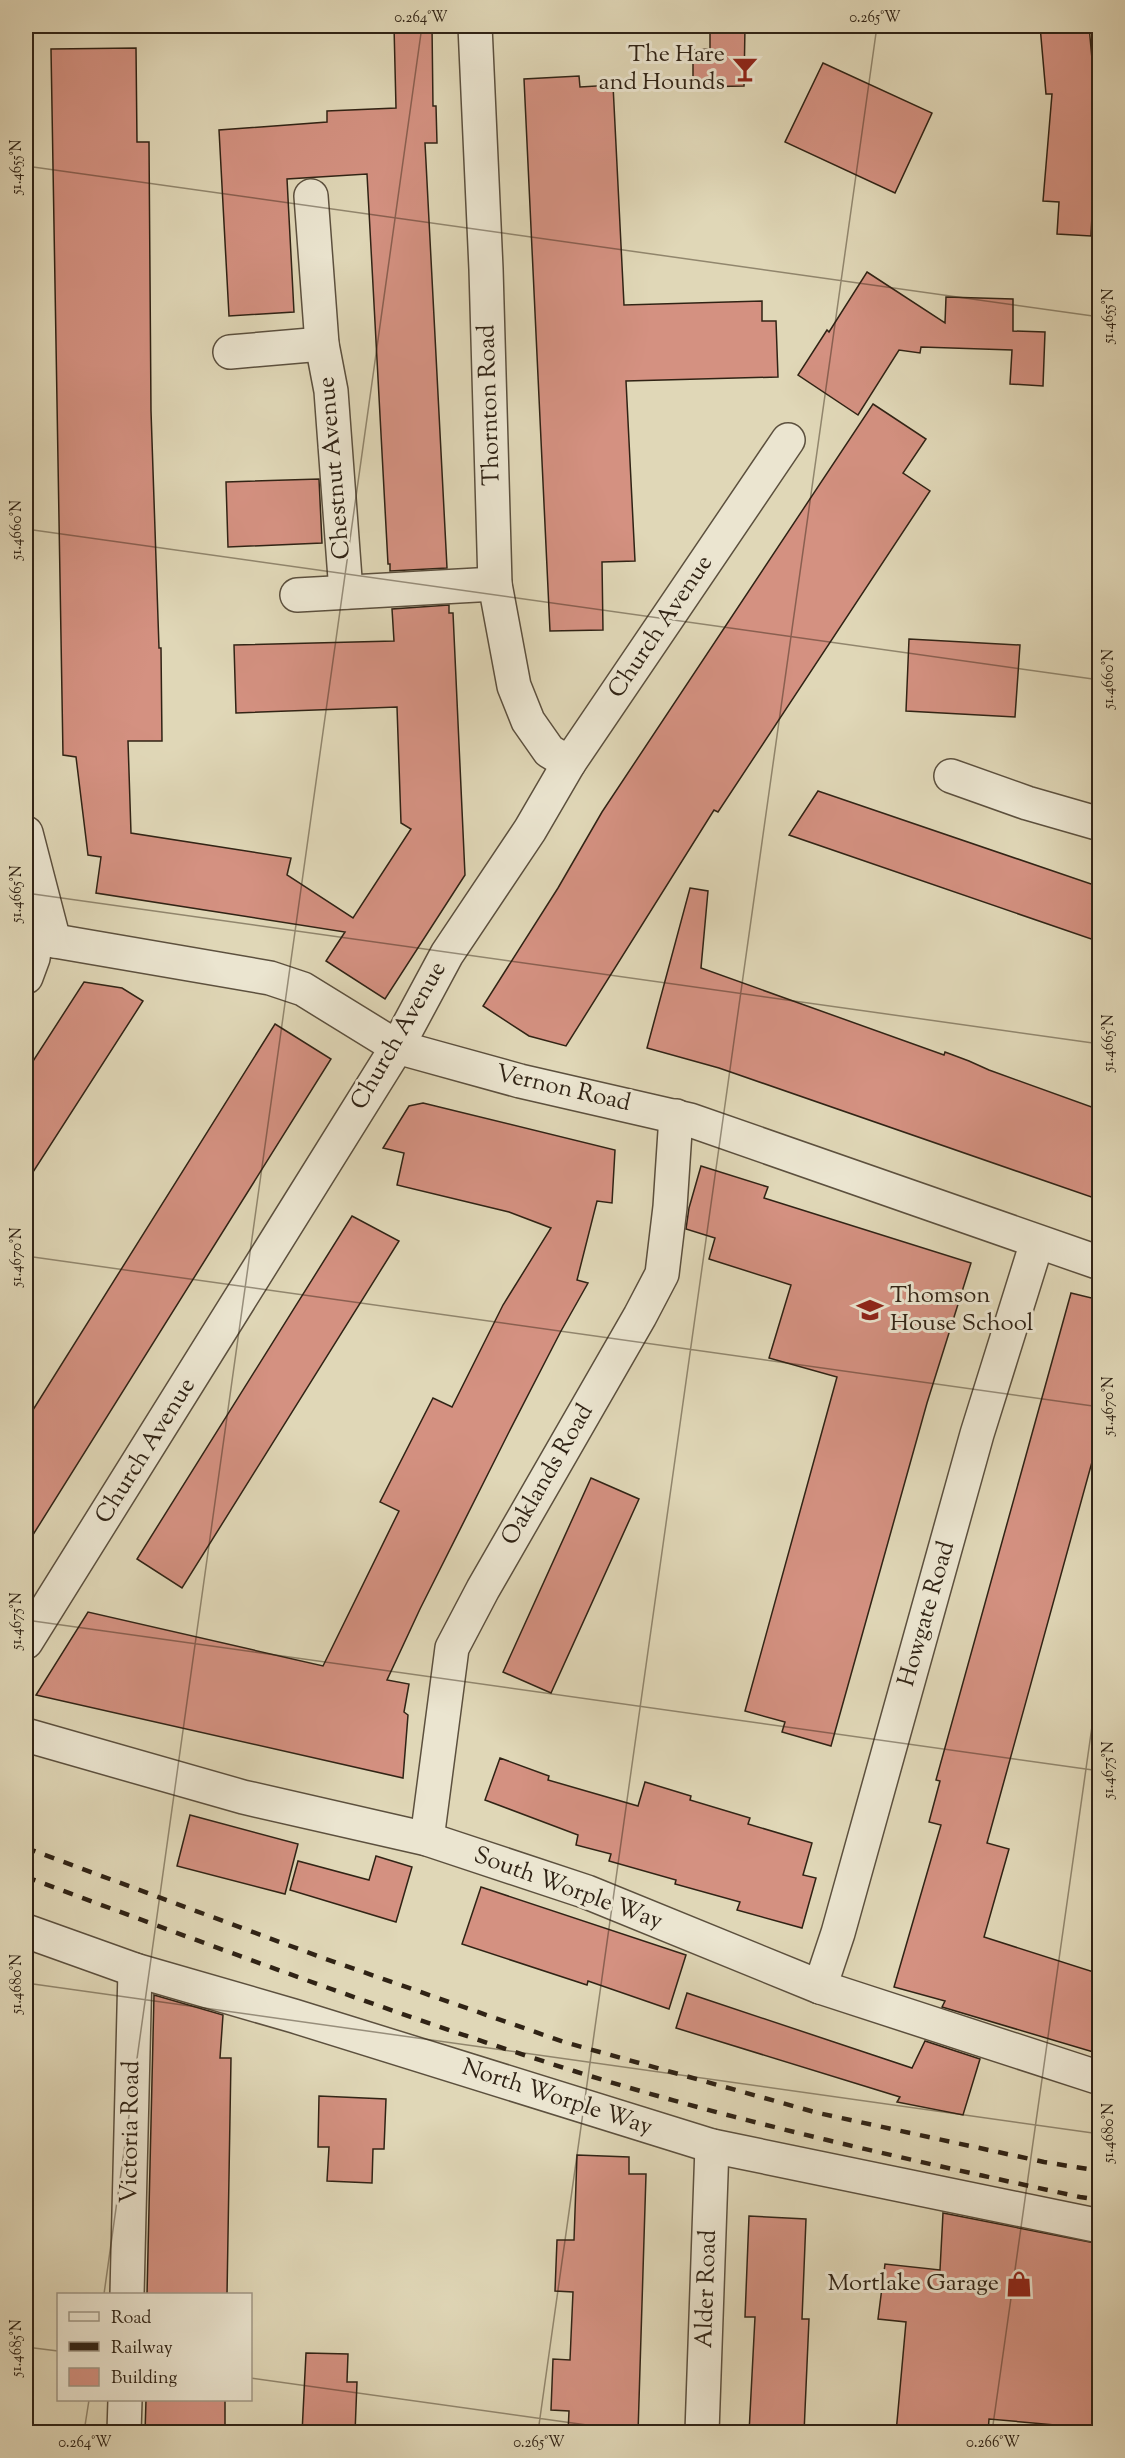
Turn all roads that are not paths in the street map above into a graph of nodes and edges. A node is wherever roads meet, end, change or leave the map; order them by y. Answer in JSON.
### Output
{"nodes":[{"id":1,"x":475,"y":26,"type":"edge"},
{"id":2,"x":311,"y":196,"type":"dead end"},
{"id":3,"x":322,"y":344,"type":"junction"},
{"id":4,"x":230,"y":352,"type":"dead end"},
{"id":5,"x":788,"y":440,"type":"dead end"},
{"id":6,"x":495,"y":584,"type":"junction"},
{"id":7,"x":346,"y":592,"type":"junction"},
{"id":8,"x":297,"y":595,"type":"dead end"},
{"id":9,"x":569,"y":763,"type":"junction"},
{"id":10,"x":951,"y":776,"type":"dead end"},
{"id":11,"x":1100,"y":825,"type":"edge"},
{"id":12,"x":26,"y":833,"type":"edge"},
{"id":13,"x":38,"y":938,"type":"edge"},
{"id":14,"x":26,"y":977,"type":"edge"},
{"id":15,"x":397,"y":1047,"type":"junction"},
{"id":16,"x":676,"y":1116,"type":"junction"},
{"id":17,"x":1037,"y":1242,"type":"junction"},
{"id":18,"x":1100,"y":1263,"type":"edge"},
{"id":19,"x":26,"y":1642,"type":"edge"},
{"id":20,"x":26,"y":1735,"type":"edge"},
{"id":21,"x":427,"y":1839,"type":"junction"},
{"id":22,"x":26,"y":1931,"type":"edge"},
{"id":23,"x":135,"y":1970,"type":"junction"},
{"id":24,"x":820,"y":1987,"type":"junction"},
{"id":25,"x":1100,"y":2078,"type":"edge"},
{"id":26,"x":711,"y":2146,"type":"junction"},
{"id":27,"x":1100,"y":2226,"type":"edge"},
{"id":28,"x":127,"y":2293,"type":"edge"},
{"id":29,"x":125,"y":2401,"type":"edge"},
{"id":30,"x":124,"y":2433,"type":"edge"},
{"id":31,"x":702,"y":2433,"type":"edge"}],
"edges":[{"from":1,"to":6,"type":"street","name":"Thornton Road"},
{"from":2,"to":3,"type":"street","name":"Chestnut Avenue"},
{"from":3,"to":4,"type":"street","name":"Chestnut Avenue"},
{"from":3,"to":7,"type":"street","name":"Chestnut Avenue"},
{"from":5,"to":9,"type":"street","name":"Church Avenue"},
{"from":6,"to":7,"type":"street","name":"Chestnut Avenue"},
{"from":6,"to":9,"type":"street","name":"Thornton Road"},
{"from":7,"to":8,"type":"street","name":"Chestnut Avenue"},
{"from":9,"to":15,"type":"street","name":"Church Avenue"},
{"from":10,"to":11,"type":"street"},
{"from":12,"to":13,"type":"street"},
{"from":13,"to":14,"type":"street"},
{"from":13,"to":15,"type":"street","name":"Vernon Road"},
{"from":15,"to":16,"type":"street","name":"Vernon Road"},
{"from":15,"to":19,"type":"street","name":"Church Avenue"},
{"from":16,"to":17,"type":"street","name":"Vernon Road"},
{"from":16,"to":21,"type":"street","name":"Oaklands Road"},
{"from":17,"to":18,"type":"street","name":"Vernon Road"},
{"from":17,"to":24,"type":"street","name":"Howgate Road"},
{"from":20,"to":21,"type":"street","name":"South Worple Way"},
{"from":21,"to":24,"type":"street","name":"South Worple Way"},
{"from":22,"to":23,"type":"street","name":"North Worple Way"},
{"from":23,"to":26,"type":"street","name":"North Worple Way"},
{"from":23,"to":28,"type":"street","name":"Victoria Road"},
{"from":24,"to":25,"type":"street","name":"South Worple Way"},
{"from":26,"to":27,"type":"street","name":"North Worple Way"},
{"from":26,"to":31,"type":"street","name":"Alder Road"},
{"from":29,"to":30,"type":"street"}]}
